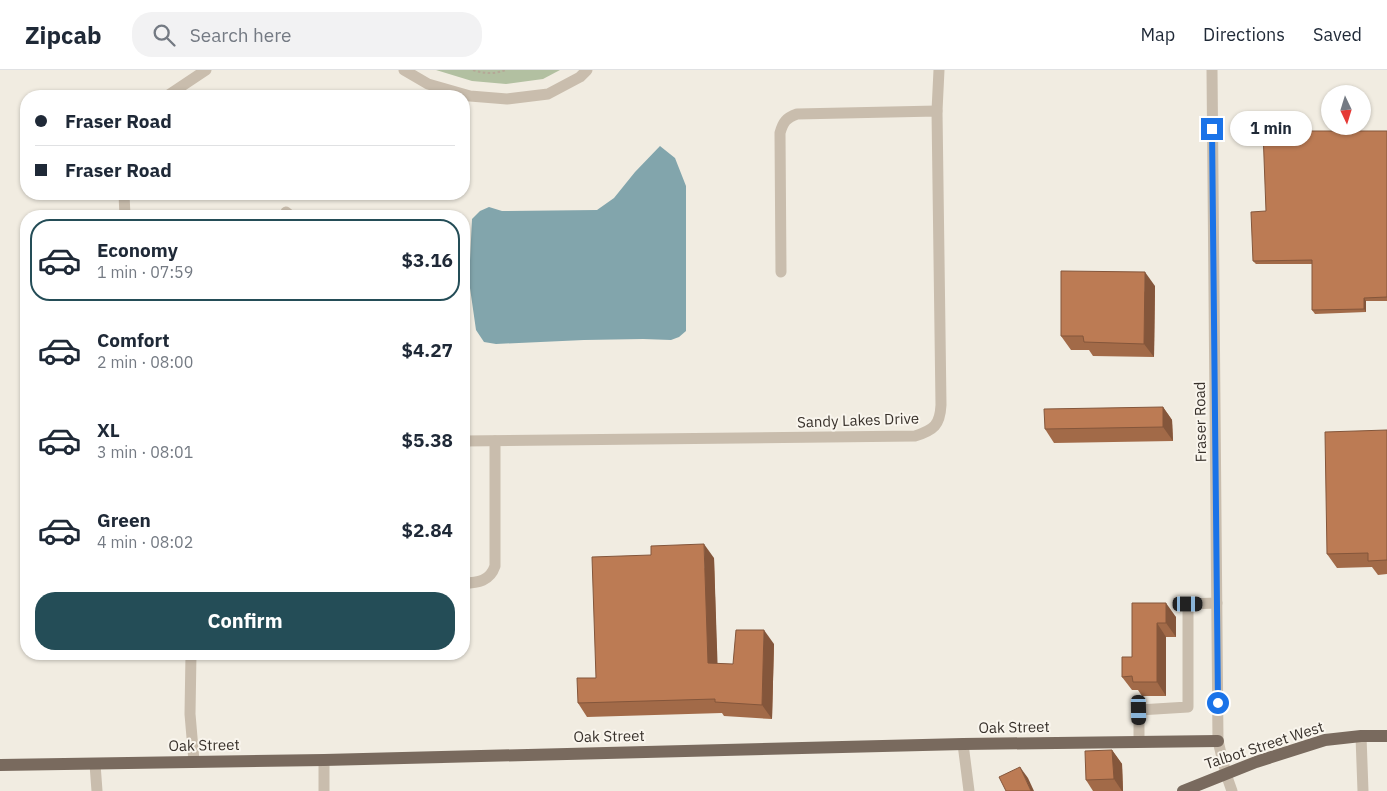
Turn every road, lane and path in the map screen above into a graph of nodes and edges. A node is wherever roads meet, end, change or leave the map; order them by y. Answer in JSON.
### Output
{"nodes":[{"id":1,"x":404,"y":70,"type":"edge"},
{"id":2,"x":473,"y":70,"type":"edge"},
{"id":3,"x":506,"y":70,"type":"edge"},
{"id":4,"x":587,"y":70,"type":"edge"},
{"id":5,"x":939,"y":70,"type":"edge"},
{"id":6,"x":1212,"y":70,"type":"edge"},
{"id":7,"x":202,"y":71,"type":"edge"},
{"id":8,"x":175,"y":90,"type":"edge"},
{"id":9,"x":449,"y":90,"type":"edge"},
{"id":10,"x":470,"y":96,"type":"edge"},
{"id":11,"x":937,"y":111,"type":"junction"},
{"id":12,"x":781,"y":272,"type":"dead end"},
{"id":13,"x":470,"y":441,"type":"edge"},
{"id":14,"x":495,"y":441,"type":"junction"},
{"id":15,"x":470,"y":583,"type":"edge"},
{"id":16,"x":1217,"y":603,"type":"junction"},
{"id":17,"x":191,"y":660,"type":"edge"},
{"id":18,"x":1361,"y":736,"type":"junction"},
{"id":19,"x":1387,"y":736,"type":"edge"},
{"id":20,"x":1139,"y":741,"type":"junction"},
{"id":21,"x":1218,"y":741,"type":"junction"},
{"id":22,"x":963,"y":744,"type":"junction"},
{"id":23,"x":324,"y":760,"type":"junction"},
{"id":24,"x":194,"y":761,"type":"junction"},
{"id":25,"x":95,"y":764,"type":"junction"},
{"id":26,"x":0,"y":765,"type":"edge"},
{"id":27,"x":1226,"y":774,"type":"junction"},
{"id":28,"x":97,"y":791,"type":"edge"},
{"id":29,"x":324,"y":791,"type":"edge"},
{"id":30,"x":969,"y":791,"type":"edge"},
{"id":31,"x":1183,"y":791,"type":"edge"},
{"id":32,"x":1232,"y":791,"type":"edge"},
{"id":33,"x":1362,"y":791,"type":"edge"}],
"edges":[{"from":1,"to":9,"type":"street"},
{"from":2,"to":3,"type":"path"},
{"from":4,"to":10,"type":"street"},
{"from":5,"to":11,"type":"street","name":"Sandy Lakes Drive"},
{"from":6,"to":16,"type":"street","name":"Fraser Road"},
{"from":7,"to":8,"type":"street"},
{"from":11,"to":12,"type":"street"},
{"from":11,"to":14,"type":"street","name":"Sandy Lakes Drive"},
{"from":13,"to":14,"type":"street","name":"Sandy Lakes Drive"},
{"from":14,"to":15,"type":"street"},
{"from":16,"to":20,"type":"street"},
{"from":16,"to":21,"type":"street","name":"Fraser Road"},
{"from":17,"to":24,"type":"street"},
{"from":18,"to":19,"type":"main road","name":"Talbot Street West"},
{"from":18,"to":27,"type":"main road","name":"Talbot Street West"},
{"from":18,"to":33,"type":"street"},
{"from":20,"to":21,"type":"main road","name":"Oak Street"},
{"from":20,"to":22,"type":"main road","name":"Oak Street"},
{"from":21,"to":27,"type":"street","name":"Fraser Road"},
{"from":22,"to":23,"type":"main road","name":"Oak Street"},
{"from":22,"to":30,"type":"street"},
{"from":23,"to":24,"type":"main road","name":"Oak Street"},
{"from":23,"to":29,"type":"street"},
{"from":24,"to":25,"type":"main road","name":"Oak Street"},
{"from":25,"to":26,"type":"main road","name":"Oak Street"},
{"from":25,"to":28,"type":"street"},
{"from":27,"to":31,"type":"main road","name":"Talbot Street West"},
{"from":27,"to":32,"type":"street","name":"Fraser Road"}]}
